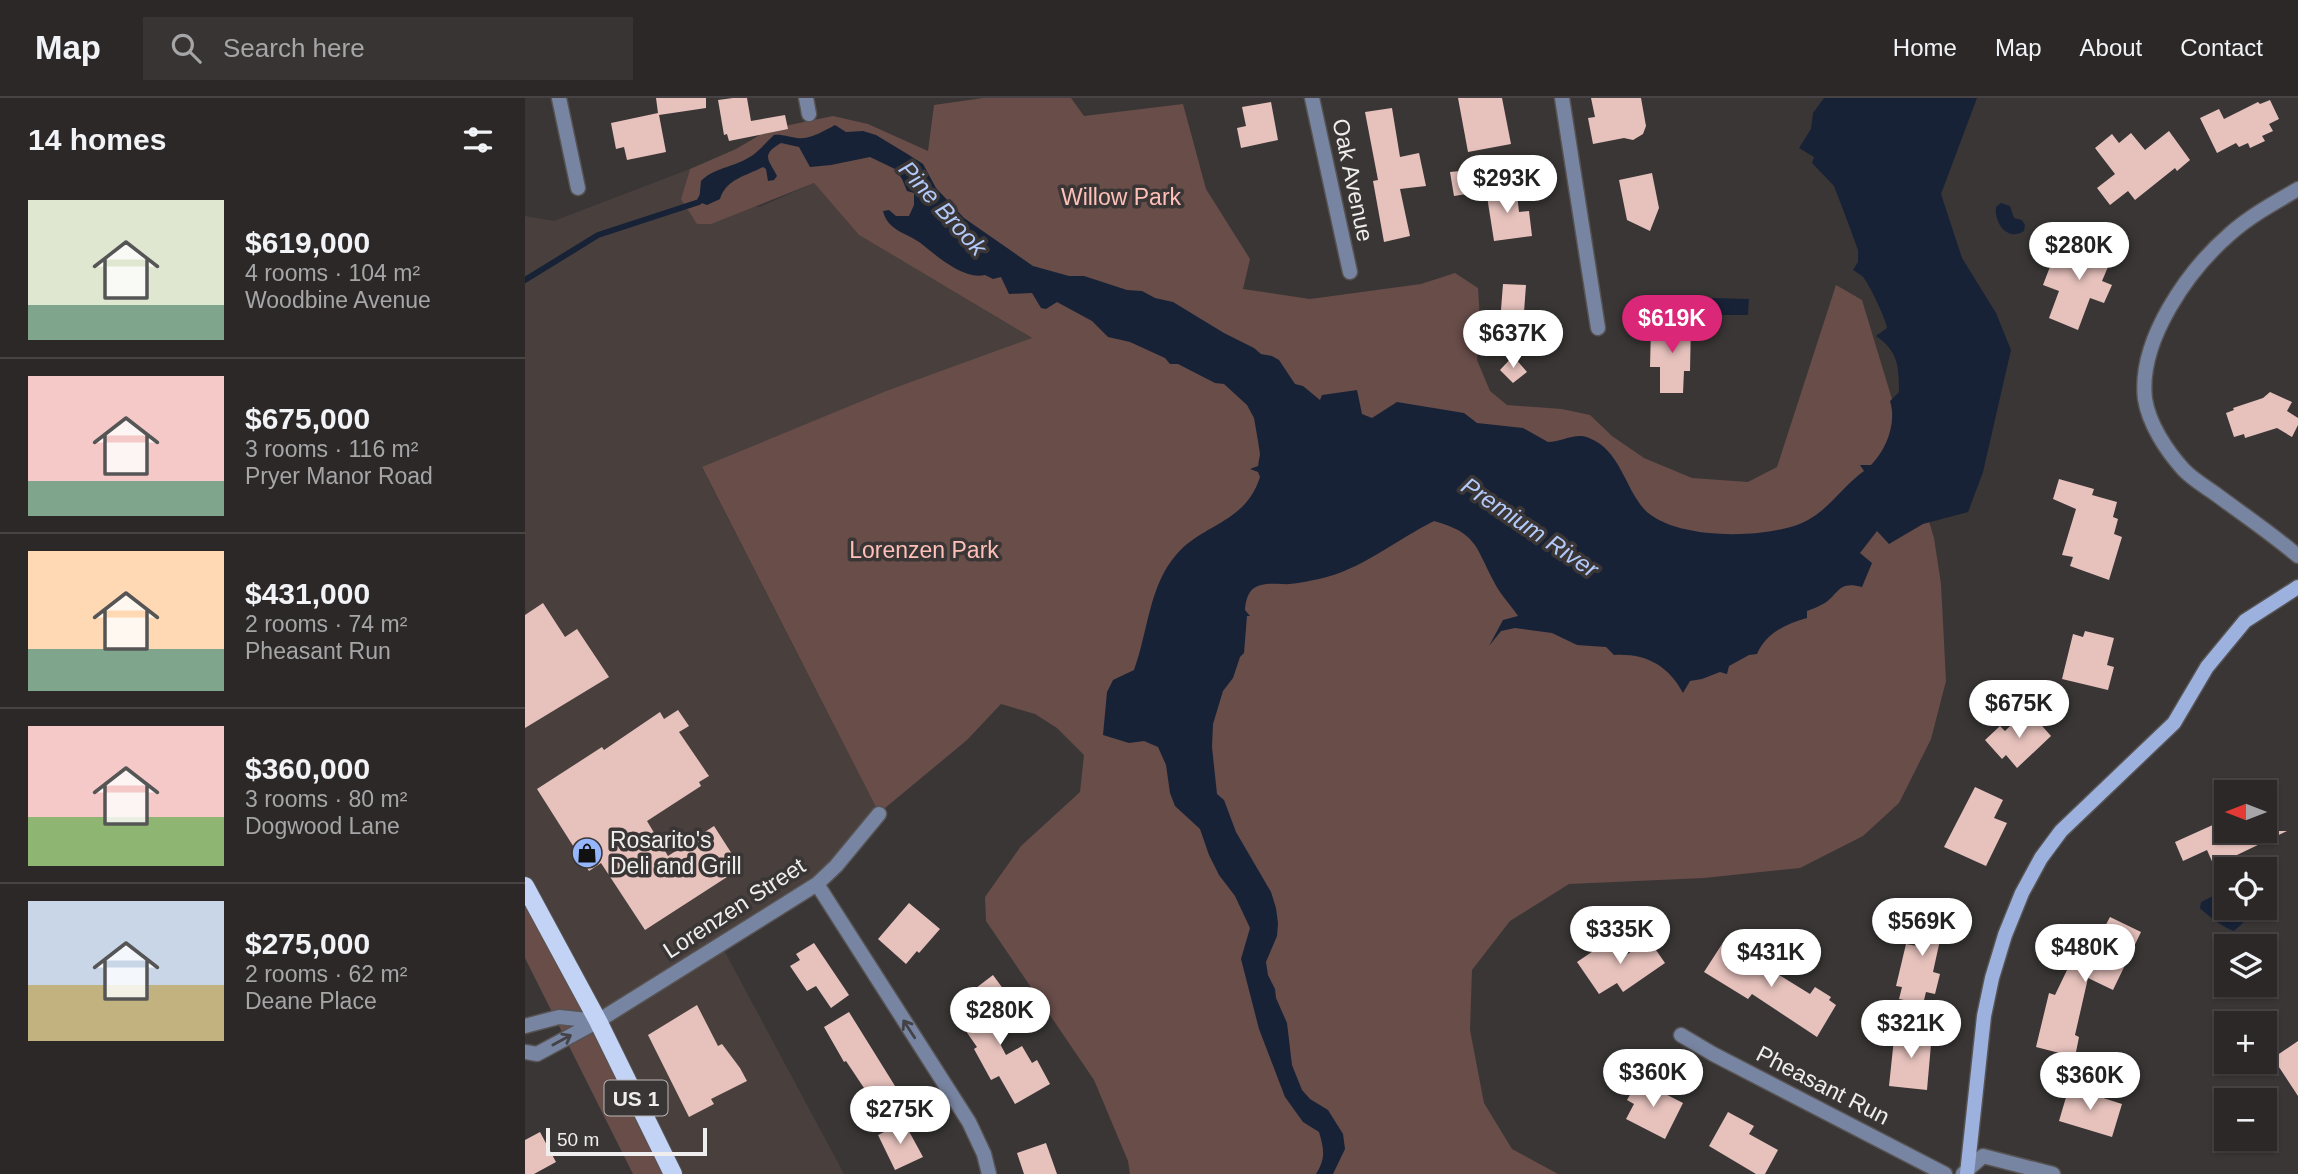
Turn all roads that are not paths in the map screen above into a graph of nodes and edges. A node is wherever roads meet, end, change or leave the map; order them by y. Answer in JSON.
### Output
{"nodes":[{"id":1,"x":559,"y":98,"type":"edge"},
{"id":2,"x":806,"y":98,"type":"edge"},
{"id":3,"x":1312,"y":98,"type":"edge"},
{"id":4,"x":1562,"y":98,"type":"edge"},
{"id":5,"x":809,"y":114,"type":"dead end"},
{"id":6,"x":578,"y":188,"type":"dead end"},
{"id":7,"x":2298,"y":188,"type":"edge"},
{"id":8,"x":1350,"y":272,"type":"dead end"},
{"id":9,"x":1598,"y":328,"type":"dead end"},
{"id":10,"x":2298,"y":556,"type":"edge"},
{"id":11,"x":2298,"y":587,"type":"edge"},
{"id":12,"x":879,"y":814,"type":"dead end"},
{"id":13,"x":817,"y":884,"type":"junction"},
{"id":14,"x":525,"y":886,"type":"edge"},
{"id":15,"x":598,"y":1021,"type":"junction"},
{"id":16,"x":525,"y":1026,"type":"edge"},
{"id":17,"x":1681,"y":1035,"type":"dead end"},
{"id":18,"x":525,"y":1052,"type":"edge"},
{"id":19,"x":1965,"y":1173,"type":"edge"},
{"id":20,"x":673,"y":1174,"type":"edge"},
{"id":21,"x":989,"y":1174,"type":"edge"},
{"id":22,"x":1945,"y":1174,"type":"edge"},
{"id":23,"x":2053,"y":1174,"type":"edge"}],
"edges":[{"from":1,"to":6,"type":"street"},
{"from":2,"to":5,"type":"street"},
{"from":3,"to":8,"type":"street","name":"Oak Avenue"},
{"from":4,"to":9,"type":"street"},
{"from":7,"to":10,"type":"street"},
{"from":11,"to":19,"type":"street"},
{"from":12,"to":13,"type":"street","name":"Lorenzen Street"},
{"from":13,"to":15,"type":"street","name":"Lorenzen Street"},
{"from":21,"to":13,"type":"street","one_way":true},
{"from":14,"to":15,"type":"main road","number":"US 1"},
{"from":15,"to":16,"type":"street"},
{"from":18,"to":15,"type":"street","name":"Lorenzen Street","one_way":true},
{"from":15,"to":20,"type":"main road","number":"US 1"},
{"from":17,"to":22,"type":"street","name":"Pheasant Run"},
{"from":19,"to":23,"type":"street"}]}
